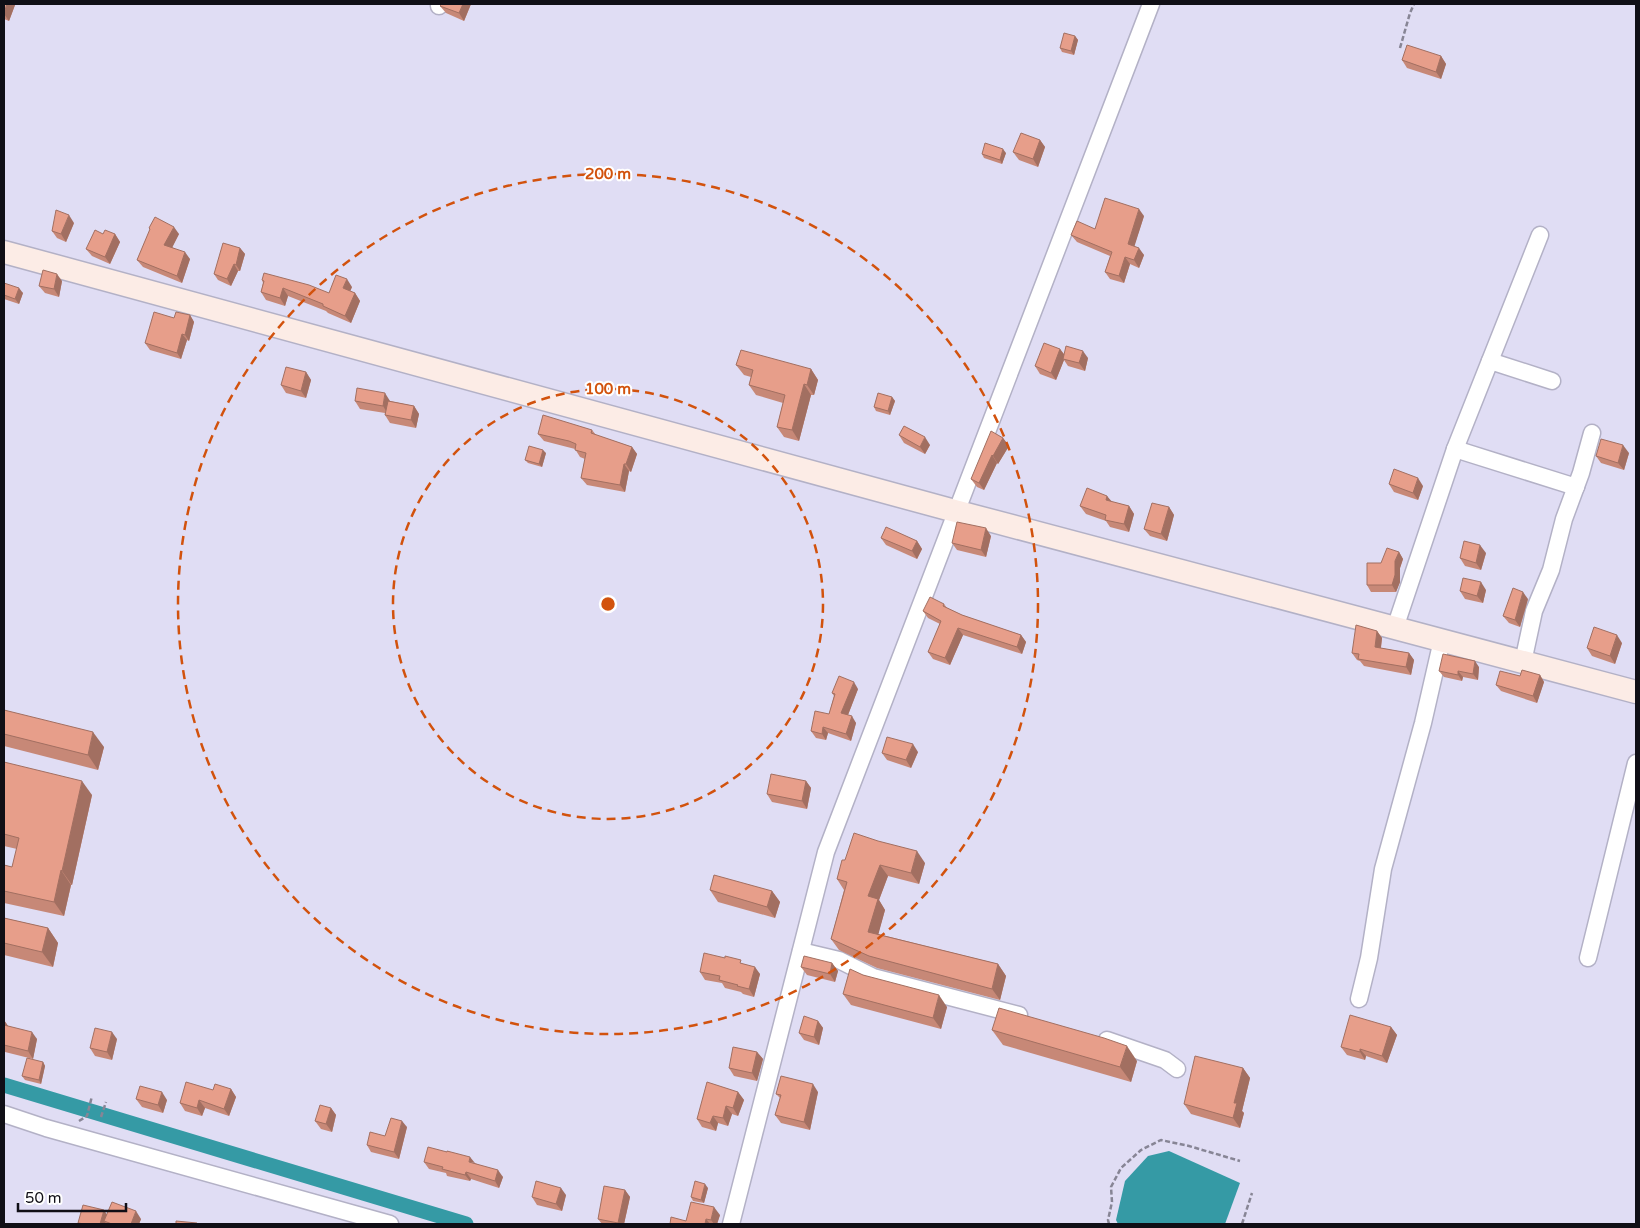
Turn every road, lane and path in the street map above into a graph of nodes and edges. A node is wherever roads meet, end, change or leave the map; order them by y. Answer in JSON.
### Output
{"nodes":[{"id":1,"x":1151,"y":4,"type":"edge"},
{"id":2,"x":1414,"y":4,"type":"edge"},
{"id":3,"x":1400,"y":48,"type":"dead end"},
{"id":4,"x":1540,"y":235,"type":"dead end"},
{"id":5,"x":4,"y":252,"type":"edge"},
{"id":6,"x":1490,"y":361,"type":"junction"},
{"id":7,"x":1552,"y":381,"type":"dead end"},
{"id":8,"x":1592,"y":433,"type":"dead end"},
{"id":9,"x":1455,"y":449,"type":"junction"},
{"id":10,"x":1576,"y":487,"type":"junction"},
{"id":11,"x":955,"y":511,"type":"junction"},
{"id":12,"x":1395,"y":628,"type":"junction"},
{"id":13,"x":1442,"y":640,"type":"junction"},
{"id":14,"x":1523,"y":662,"type":"junction"},
{"id":15,"x":1636,"y":692,"type":"edge"},
{"id":16,"x":1636,"y":763,"type":"edge"},
{"id":17,"x":801,"y":951,"type":"junction"},
{"id":18,"x":1588,"y":958,"type":"dead end"},
{"id":19,"x":1359,"y":999,"type":"dead end"},
{"id":20,"x":1034,"y":1019,"type":"edge"},
{"id":21,"x":1089,"y":1035,"type":"edge"},
{"id":22,"x":1177,"y":1069,"type":"dead end"},
{"id":23,"x":92,"y":1096,"type":"dead end"},
{"id":24,"x":106,"y":1102,"type":"dead end"},
{"id":25,"x":4,"y":1114,"type":"edge"},
{"id":26,"x":87,"y":1116,"type":"dead end"},
{"id":27,"x":101,"y":1117,"type":"dead end"},
{"id":28,"x":1240,"y":1161,"type":"dead end"},
{"id":29,"x":1252,"y":1193,"type":"dead end"},
{"id":30,"x":390,"y":1224,"type":"edge"},
{"id":31,"x":731,"y":1224,"type":"edge"},
{"id":32,"x":1109,"y":1224,"type":"edge"},
{"id":33,"x":1242,"y":1224,"type":"edge"}],
"edges":[{"from":1,"to":11,"type":"street"},
{"from":2,"to":3,"type":"path"},
{"from":4,"to":6,"type":"street"},
{"from":5,"to":11,"type":"street"},
{"from":6,"to":7,"type":"street"},
{"from":6,"to":9,"type":"street"},
{"from":8,"to":10,"type":"street"},
{"from":9,"to":10,"type":"street"},
{"from":9,"to":12,"type":"street"},
{"from":10,"to":14,"type":"street"},
{"from":11,"to":12,"type":"street"},
{"from":11,"to":17,"type":"street"},
{"from":12,"to":13,"type":"street"},
{"from":13,"to":14,"type":"street"},
{"from":13,"to":19,"type":"street"},
{"from":14,"to":15,"type":"street"},
{"from":16,"to":18,"type":"street"},
{"from":17,"to":20,"type":"street"},
{"from":17,"to":31,"type":"street"},
{"from":21,"to":22,"type":"street"},
{"from":23,"to":26,"type":"path"},
{"from":24,"to":27,"type":"path"},
{"from":25,"to":30,"type":"street"},
{"from":28,"to":32,"type":"path"},
{"from":29,"to":33,"type":"path"}]}
